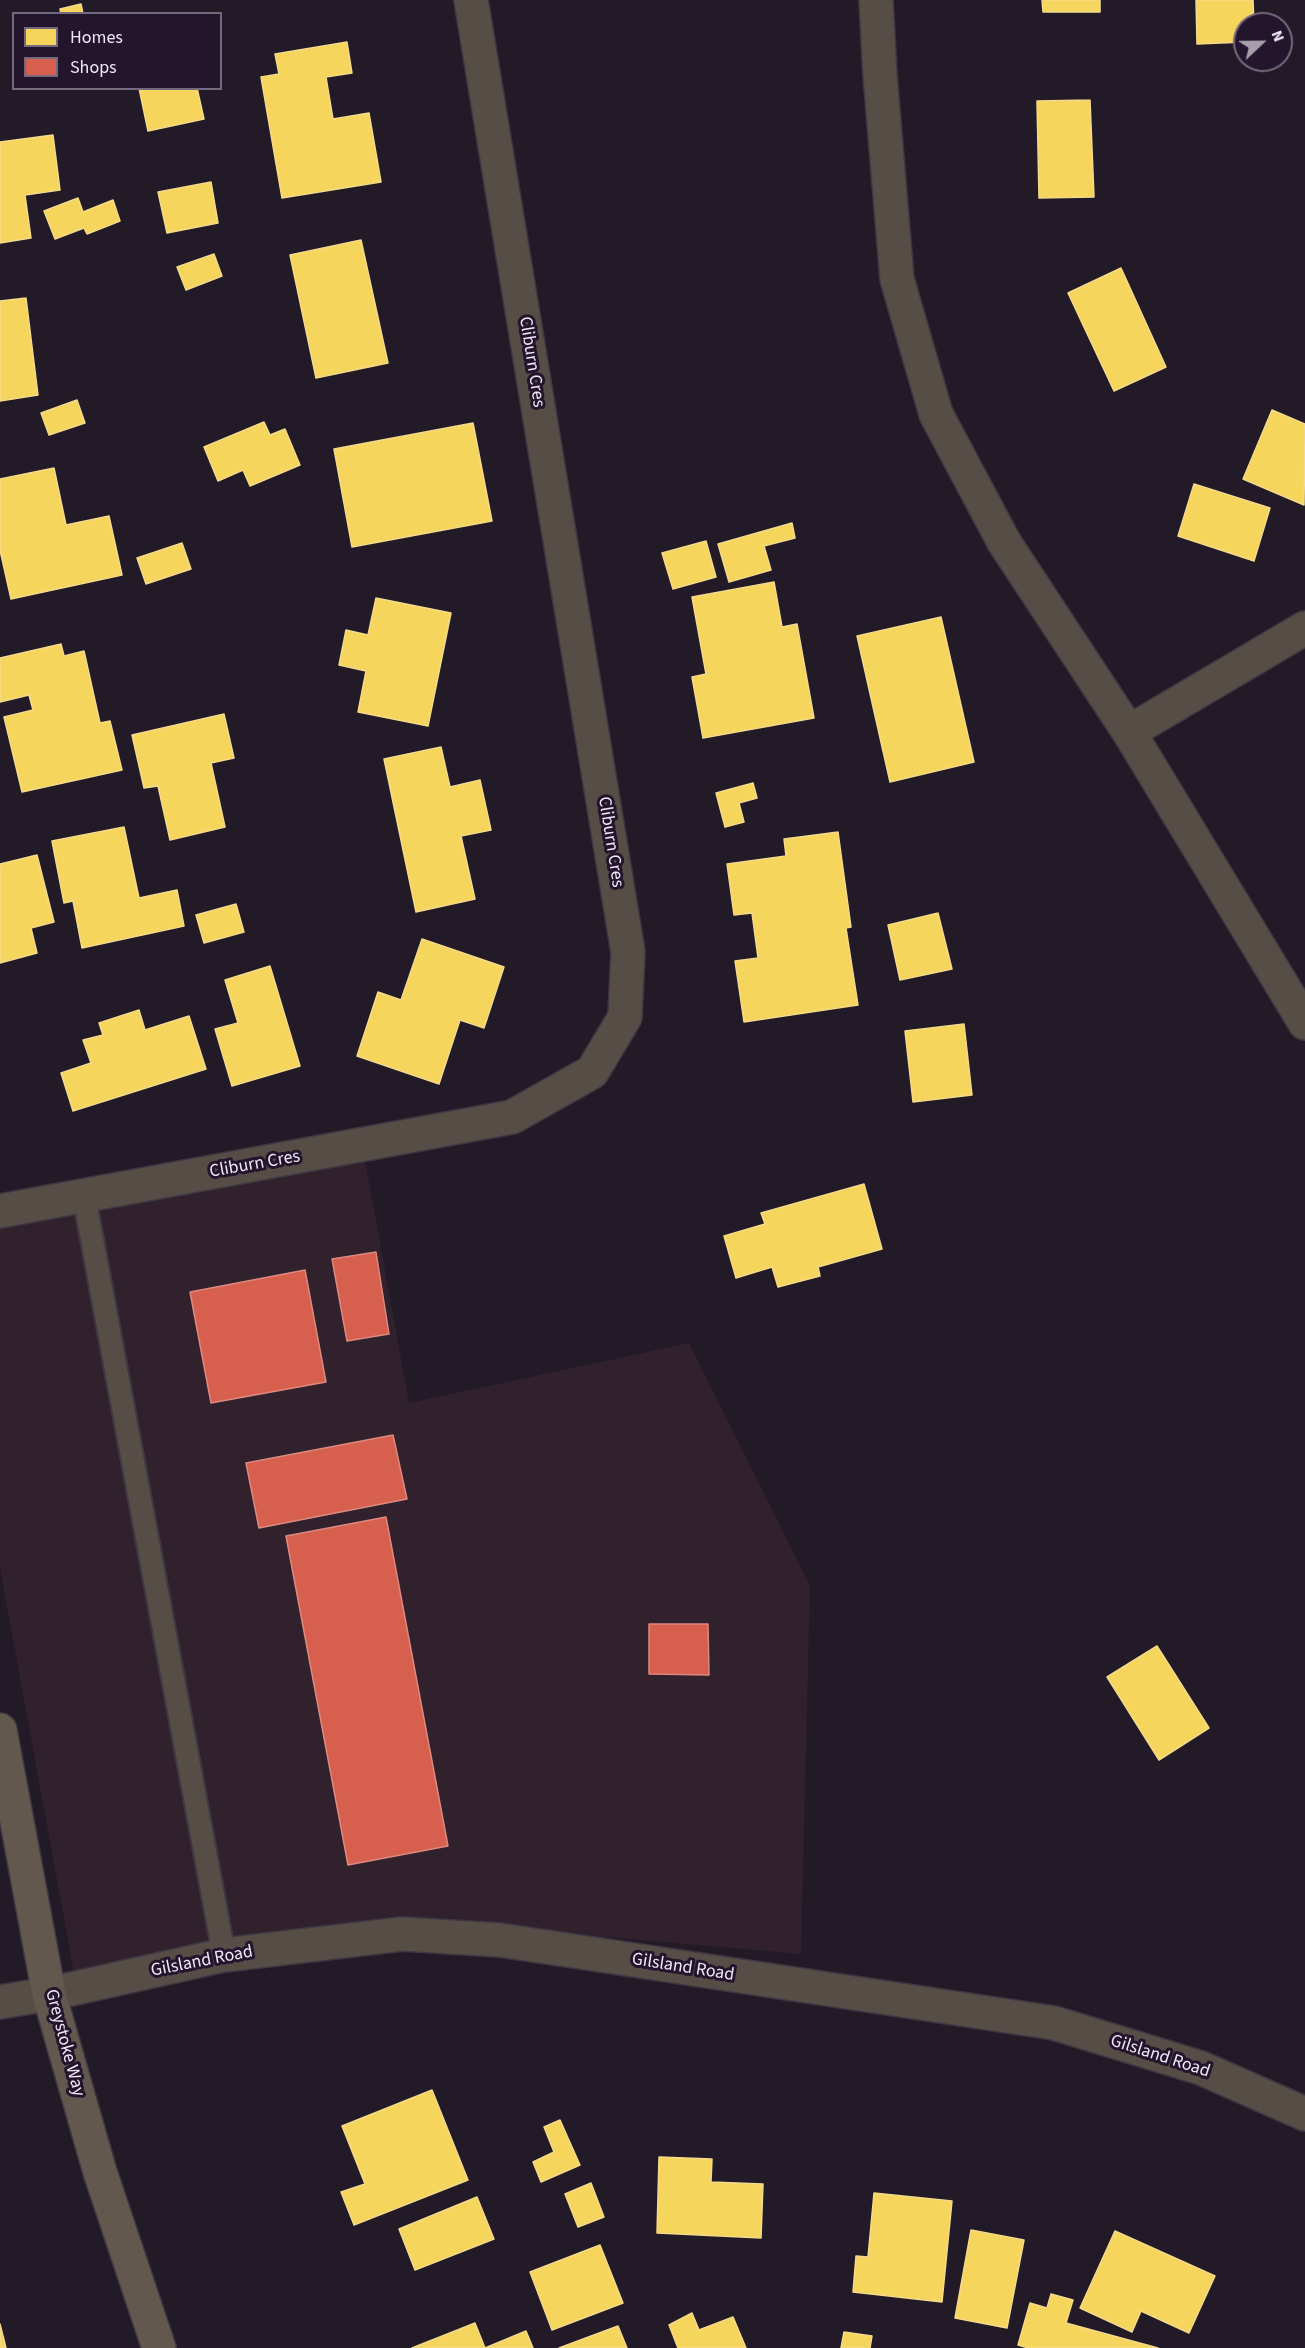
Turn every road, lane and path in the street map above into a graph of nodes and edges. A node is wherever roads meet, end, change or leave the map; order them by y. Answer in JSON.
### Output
{"nodes":[{"id":1,"x":471,"y":0,"type":"edge"},
{"id":2,"x":876,"y":0,"type":"edge"},
{"id":3,"x":1305,"y":628,"type":"edge"},
{"id":4,"x":1129,"y":732,"type":"junction"},
{"id":5,"x":1305,"y":1023,"type":"edge"},
{"id":6,"x":84,"y":1196,"type":"junction"},
{"id":7,"x":0,"y":1211,"type":"edge"},
{"id":8,"x":0,"y":1730,"type":"edge"},
{"id":9,"x":224,"y":1954,"type":"junction"},
{"id":10,"x":49,"y":1994,"type":"junction"},
{"id":11,"x":0,"y":2002,"type":"edge"},
{"id":12,"x":1305,"y":2114,"type":"edge"},
{"id":13,"x":159,"y":2348,"type":"edge"}],
"edges":[{"from":1,"to":6,"type":"street","name":"Cliburn Cres"},
{"from":2,"to":4,"type":"street"},
{"from":3,"to":4,"type":"street"},
{"from":4,"to":5,"type":"street"},
{"from":6,"to":7,"type":"street","name":"Cliburn Cres"},
{"from":6,"to":9,"type":"lane"},
{"from":8,"to":10,"type":"street","name":"Greystoke Way"},
{"from":9,"to":10,"type":"street","name":"Gilsland Road"},
{"from":9,"to":12,"type":"street","name":"Gilsland Road"},
{"from":10,"to":11,"type":"street","name":"Gilsland Road"},
{"from":10,"to":13,"type":"street","name":"Greystoke Way"}]}
